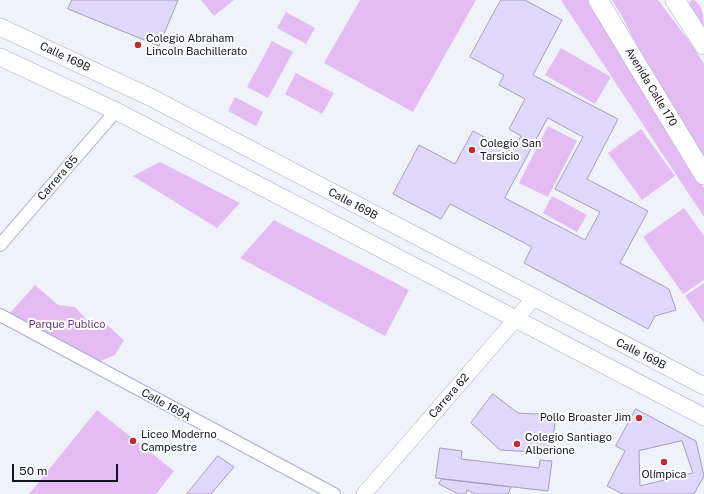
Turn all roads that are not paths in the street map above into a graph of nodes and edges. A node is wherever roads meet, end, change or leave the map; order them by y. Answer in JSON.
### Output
{"nodes":[{"id":1,"x":598,"y":0,"type":"edge"},
{"id":2,"x":675,"y":0,"type":"edge"},
{"id":3,"x":0,"y":27,"type":"edge"},
{"id":4,"x":704,"y":46,"type":"edge"},
{"id":5,"x":0,"y":57,"type":"edge"},
{"id":6,"x":116,"y":111,"type":"junction"},
{"id":7,"x":704,"y":175,"type":"edge"},
{"id":8,"x":0,"y":245,"type":"edge"},
{"id":9,"x":534,"y":298,"type":"junction"},
{"id":10,"x":0,"y":315,"type":"edge"},
{"id":11,"x":516,"y":319,"type":"junction"},
{"id":12,"x":704,"y":386,"type":"edge"},
{"id":13,"x":704,"y":417,"type":"edge"},
{"id":14,"x":334,"y":494,"type":"edge"},
{"id":15,"x":364,"y":494,"type":"edge"}],
"edges":[{"from":1,"to":7,"type":"main road","name":"Avenida Calle 170"},
{"from":2,"to":4,"type":"main road"},
{"from":3,"to":9,"type":"main road","name":"Calle 169B"},
{"from":5,"to":6,"type":"main road"},
{"from":6,"to":8,"type":"street","name":"Carrera 65"},
{"from":6,"to":11,"type":"main road"},
{"from":9,"to":11,"type":"street","name":"Carrera 62"},
{"from":9,"to":12,"type":"main road","name":"Calle 169B"},
{"from":10,"to":14,"type":"street","name":"Calle 169A"},
{"from":11,"to":13,"type":"main road"},
{"from":11,"to":15,"type":"street","name":"Carrera 62"}]}
